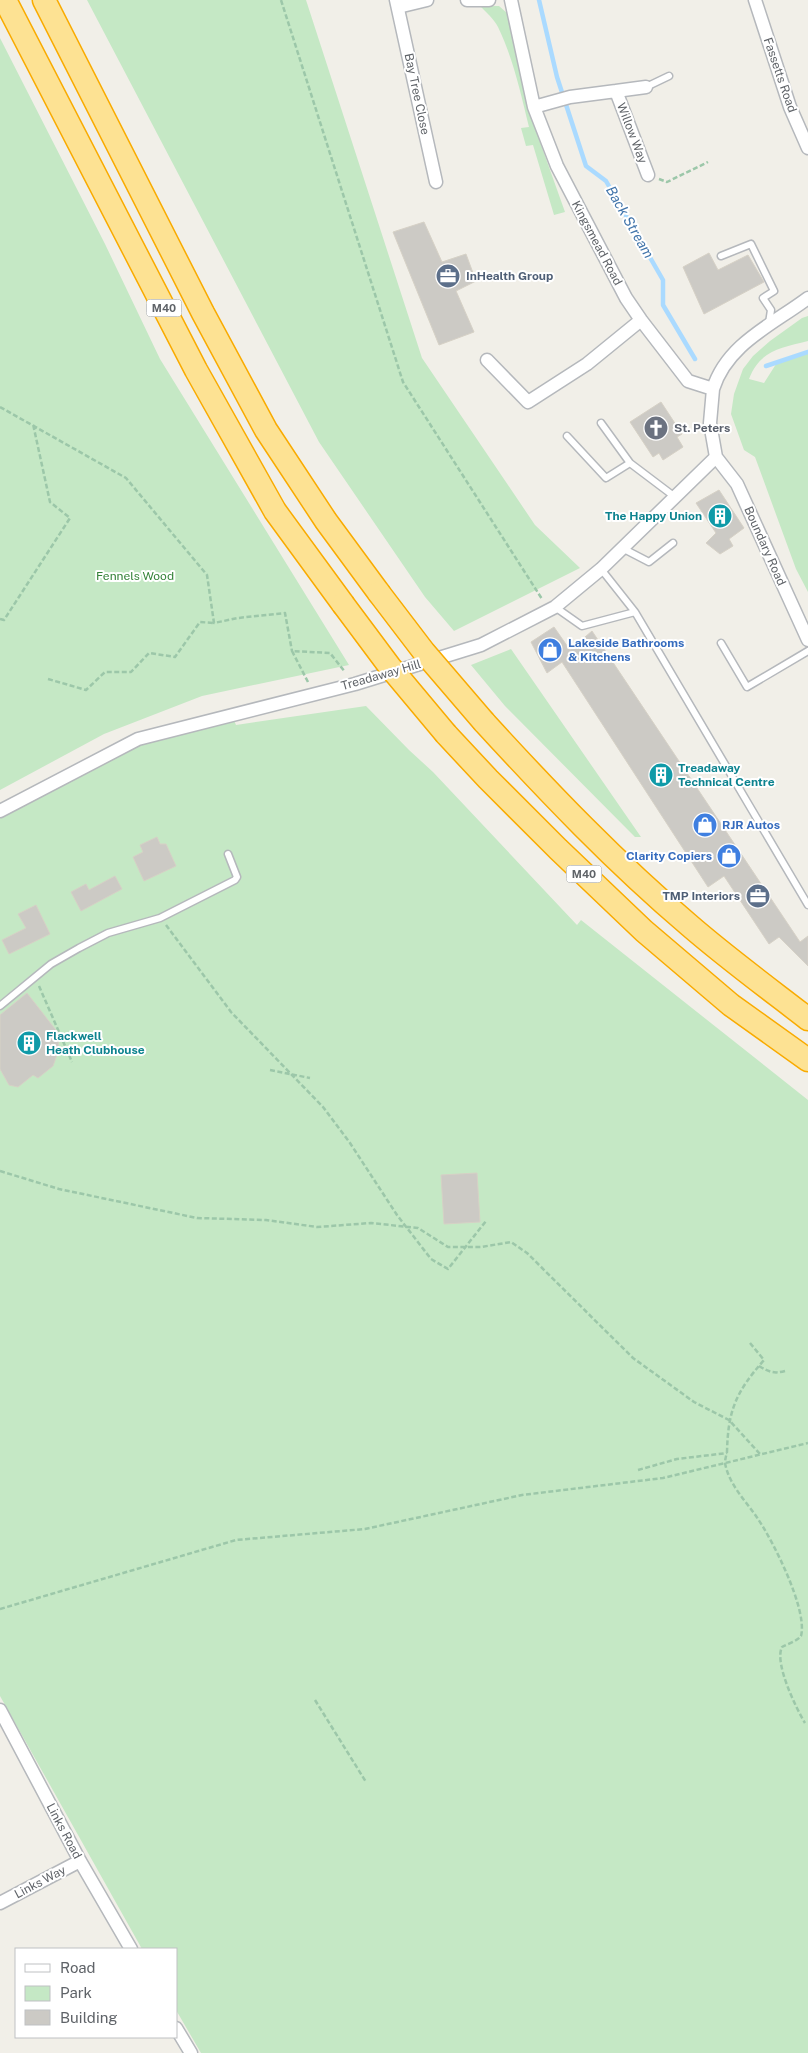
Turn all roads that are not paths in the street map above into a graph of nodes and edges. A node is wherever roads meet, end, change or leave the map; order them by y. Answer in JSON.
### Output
{"nodes":[{"id":1,"x":5,"y":0,"type":"edge"},
{"id":2,"x":44,"y":0,"type":"edge"},
{"id":3,"x":427,"y":0,"type":"edge"},
{"id":4,"x":467,"y":0,"type":"edge"},
{"id":5,"x":489,"y":0,"type":"edge"},
{"id":6,"x":511,"y":0,"type":"edge"},
{"id":7,"x":755,"y":0,"type":"edge"},
{"id":8,"x":397,"y":3,"type":"edge"},
{"id":9,"x":669,"y":76,"type":"dead end"},
{"id":10,"x":646,"y":87,"type":"joint"},
{"id":11,"x":616,"y":91,"type":"junction"},
{"id":12,"x":534,"y":107,"type":"junction"},
{"id":13,"x":808,"y":148,"type":"edge"},
{"id":14,"x":648,"y":175,"type":"road end"},
{"id":15,"x":436,"y":182,"type":"dead end"},
{"id":16,"x":721,"y":256,"type":"dead end"},
{"id":17,"x":808,"y":298,"type":"edge"},
{"id":18,"x":641,"y":320,"type":"junction"},
{"id":19,"x":769,"y":324,"type":"junction"},
{"id":20,"x":487,"y":360,"type":"dead end"},
{"id":21,"x":712,"y":389,"type":"junction"},
{"id":22,"x":601,"y":423,"type":"dead end"},
{"id":23,"x":567,"y":436,"type":"dead end"},
{"id":24,"x":716,"y":457,"type":"junction"},
{"id":25,"x":630,"y":463,"type":"junction"},
{"id":26,"x":675,"y":496,"type":"junction"},
{"id":27,"x":672,"y":543,"type":"dead end"},
{"id":28,"x":622,"y":548,"type":"junction"},
{"id":29,"x":602,"y":569,"type":"junction"},
{"id":30,"x":552,"y":609,"type":"junction"},
{"id":31,"x":634,"y":612,"type":"junction"},
{"id":32,"x":808,"y":640,"type":"edge"},
{"id":33,"x":721,"y":644,"type":"dead end"},
{"id":34,"x":808,"y":651,"type":"edge"},
{"id":35,"x":0,"y":811,"type":"edge"},
{"id":36,"x":228,"y":854,"type":"dead end"},
{"id":37,"x":808,"y":905,"type":"edge"},
{"id":38,"x":0,"y":1006,"type":"edge"},
{"id":39,"x":808,"y":1018,"type":"edge"},
{"id":40,"x":808,"y":1060,"type":"edge"},
{"id":41,"x":0,"y":1710,"type":"edge"},
{"id":42,"x":80,"y":1861,"type":"junction"},
{"id":43,"x":0,"y":1904,"type":"edge"},
{"id":44,"x":130,"y":1948,"type":"edge"},
{"id":45,"x":178,"y":2031,"type":"edge"},
{"id":46,"x":191,"y":2053,"type":"edge"}],
"edges":[{"from":1,"to":40,"type":"highway","number":"M40","bridge":true},
{"from":2,"to":39,"type":"highway","number":"M40","bridge":true},
{"from":3,"to":8,"type":"street","name":"Bay Tree Close"},
{"from":4,"to":5,"type":"street"},
{"from":6,"to":12,"type":"street","name":"Kingsmead Road"},
{"from":7,"to":13,"type":"street","name":"Fassetts Road"},
{"from":8,"to":15,"type":"street","name":"Bay Tree Close"},
{"from":9,"to":10,"type":"lane"},
{"from":10,"to":11,"type":"street","name":"Willow Way"},
{"from":11,"to":12,"type":"street","name":"Willow Way"},
{"from":11,"to":14,"type":"street","name":"Willow Way"},
{"from":12,"to":18,"type":"street","name":"Kingsmead Road"},
{"from":16,"to":19,"type":"lane"},
{"from":17,"to":19,"type":"street"},
{"from":18,"to":20,"type":"street"},
{"from":18,"to":21,"type":"street","name":"Kingsmead Road"},
{"from":19,"to":21,"type":"street"},
{"from":21,"to":24,"type":"street"},
{"from":22,"to":25,"type":"lane"},
{"from":23,"to":25,"type":"lane"},
{"from":24,"to":26,"type":"street","name":"Treadaway Hill"},
{"from":24,"to":32,"type":"street","name":"Boundary Road"},
{"from":25,"to":26,"type":"lane"},
{"from":26,"to":28,"type":"street","name":"Treadaway Hill"},
{"from":27,"to":28,"type":"lane"},
{"from":28,"to":29,"type":"street","name":"Treadaway Hill"},
{"from":29,"to":30,"type":"street","name":"Treadaway Hill"},
{"from":29,"to":31,"type":"lane"},
{"from":30,"to":31,"type":"lane"},
{"from":30,"to":35,"type":"street","name":"Treadaway Hill"},
{"from":31,"to":37,"type":"lane"},
{"from":33,"to":34,"type":"lane"},
{"from":36,"to":38,"type":"lane"},
{"from":41,"to":42,"type":"street","name":"Links Road"},
{"from":42,"to":43,"type":"street","name":"Links Way"},
{"from":42,"to":44,"type":"street","name":"Links Road"},
{"from":45,"to":46,"type":"street"}]}
